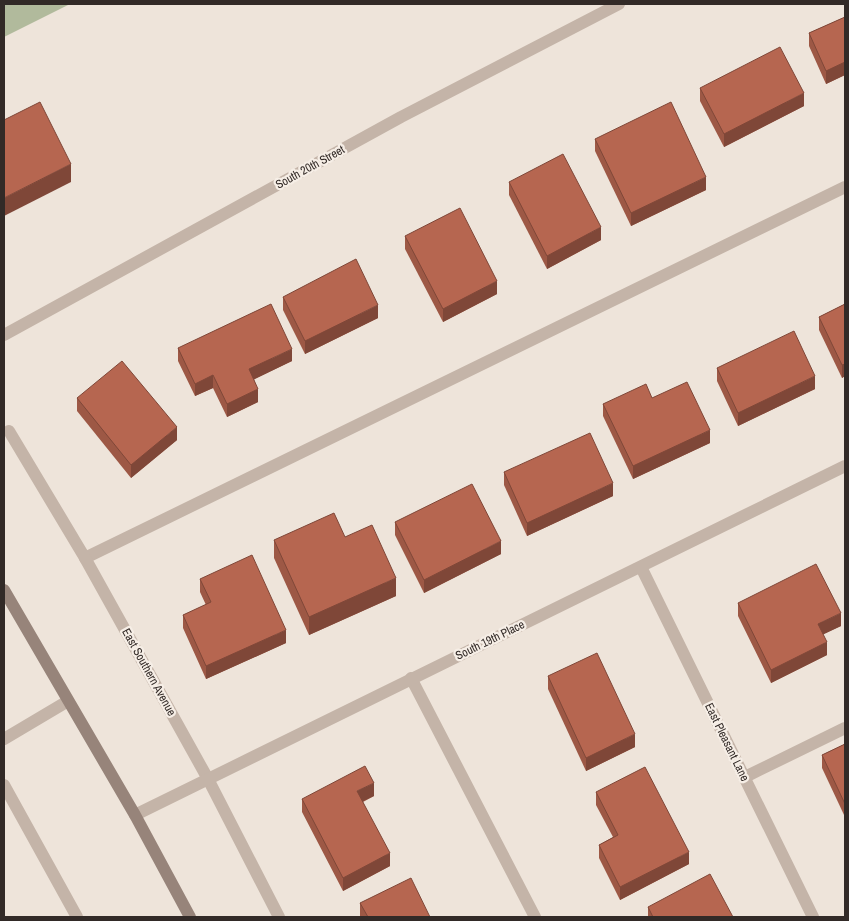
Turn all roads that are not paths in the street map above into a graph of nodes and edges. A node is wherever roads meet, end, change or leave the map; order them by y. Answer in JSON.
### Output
{"nodes":[{"id":1,"x":619,"y":4,"type":"edge"},
{"id":2,"x":845,"y":187,"type":"edge"},
{"id":3,"x":4,"y":335,"type":"edge"},
{"id":4,"x":9,"y":431,"type":"dead end"},
{"id":5,"x":845,"y":466,"type":"edge"},
{"id":6,"x":85,"y":558,"type":"junction"},
{"id":7,"x":641,"y":567,"type":"junction"},
{"id":8,"x":4,"y":590,"type":"edge"},
{"id":9,"x":411,"y":678,"type":"junction"},
{"id":10,"x":68,"y":702,"type":"junction"},
{"id":11,"x":845,"y":728,"type":"edge"},
{"id":12,"x":4,"y":739,"type":"edge"},
{"id":13,"x":745,"y":777,"type":"junction"},
{"id":14,"x":208,"y":779,"type":"junction"},
{"id":15,"x":4,"y":785,"type":"edge"},
{"id":16,"x":135,"y":815,"type":"junction"},
{"id":17,"x":77,"y":917,"type":"edge"},
{"id":18,"x":190,"y":917,"type":"edge"},
{"id":19,"x":279,"y":917,"type":"edge"},
{"id":20,"x":535,"y":917,"type":"edge"},
{"id":21,"x":813,"y":917,"type":"edge"}],
"edges":[{"from":1,"to":3,"type":"street","name":"South 20th Street"},
{"from":2,"to":6,"type":"street"},
{"from":4,"to":6,"type":"street","name":"East Southern Avenue"},
{"from":5,"to":7,"type":"street","name":"South 19th Place"},
{"from":6,"to":14,"type":"street","name":"East Southern Avenue"},
{"from":7,"to":9,"type":"street","name":"South 19th Place"},
{"from":7,"to":13,"type":"street","name":"East Pleasant Lane"},
{"from":8,"to":10,"type":"main road"},
{"from":9,"to":14,"type":"street","name":"South 19th Place"},
{"from":9,"to":20,"type":"street"},
{"from":10,"to":12,"type":"street"},
{"from":10,"to":16,"type":"main road"},
{"from":11,"to":13,"type":"street"},
{"from":13,"to":21,"type":"street","name":"East Pleasant Lane"},
{"from":14,"to":16,"type":"street","name":"South 19th Place"},
{"from":14,"to":19,"type":"street","name":"East Southern Avenue"},
{"from":15,"to":17,"type":"street"},
{"from":16,"to":18,"type":"main road"}]}
